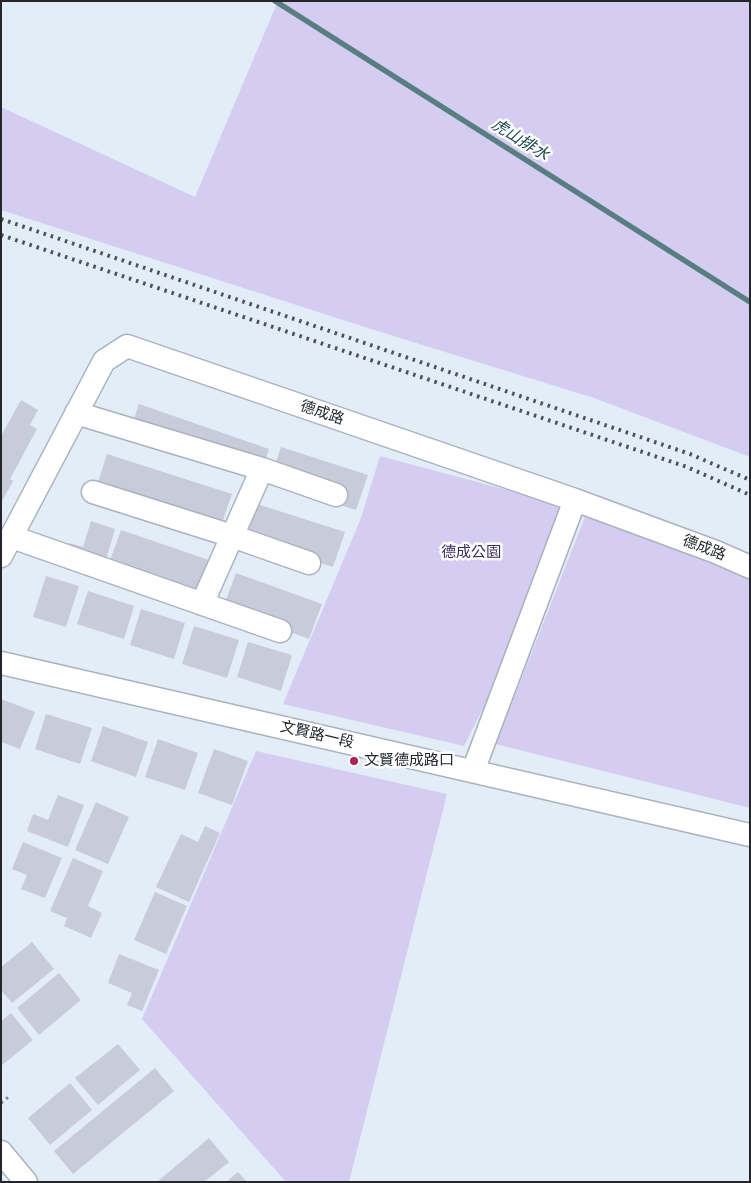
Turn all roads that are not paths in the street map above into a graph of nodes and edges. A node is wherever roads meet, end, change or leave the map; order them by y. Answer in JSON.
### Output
{"nodes":[{"id":1,"x":76,"y":414,"type":"junction"},
{"id":2,"x":262,"y":469,"type":"junction"},
{"id":3,"x":93,"y":492,"type":"dead end"},
{"id":4,"x":336,"y":495,"type":"dead end"},
{"id":5,"x":575,"y":500,"type":"junction"},
{"id":6,"x":10,"y":528,"type":"edge"},
{"id":7,"x":232,"y":536,"type":"junction"},
{"id":8,"x":1,"y":556,"type":"edge"},
{"id":9,"x":309,"y":563,"type":"dead end"},
{"id":10,"x":750,"y":567,"type":"edge"},
{"id":11,"x":202,"y":604,"type":"junction"},
{"id":12,"x":280,"y":631,"type":"dead end"},
{"id":13,"x":1,"y":663,"type":"edge"},
{"id":14,"x":473,"y":771,"type":"junction"},
{"id":15,"x":750,"y":835,"type":"edge"},
{"id":16,"x":1,"y":1152,"type":"edge"},
{"id":17,"x":26,"y":1182,"type":"edge"}],
"edges":[{"from":1,"to":2,"type":"street"},
{"from":1,"to":5,"type":"street","name":"德成路"},
{"from":1,"to":6,"type":"street","name":"德成路"},
{"from":2,"to":4,"type":"street"},
{"from":2,"to":7,"type":"street"},
{"from":3,"to":7,"type":"street"},
{"from":5,"to":10,"type":"street","name":"德成路"},
{"from":5,"to":14,"type":"street"},
{"from":6,"to":8,"type":"street","name":"德成路"},
{"from":6,"to":11,"type":"street"},
{"from":7,"to":9,"type":"street"},
{"from":7,"to":11,"type":"street"},
{"from":11,"to":12,"type":"street"},
{"from":13,"to":14,"type":"street","name":"文賢路一段"},
{"from":14,"to":15,"type":"street","name":"文賢路一段"},
{"from":16,"to":17,"type":"street"}]}
